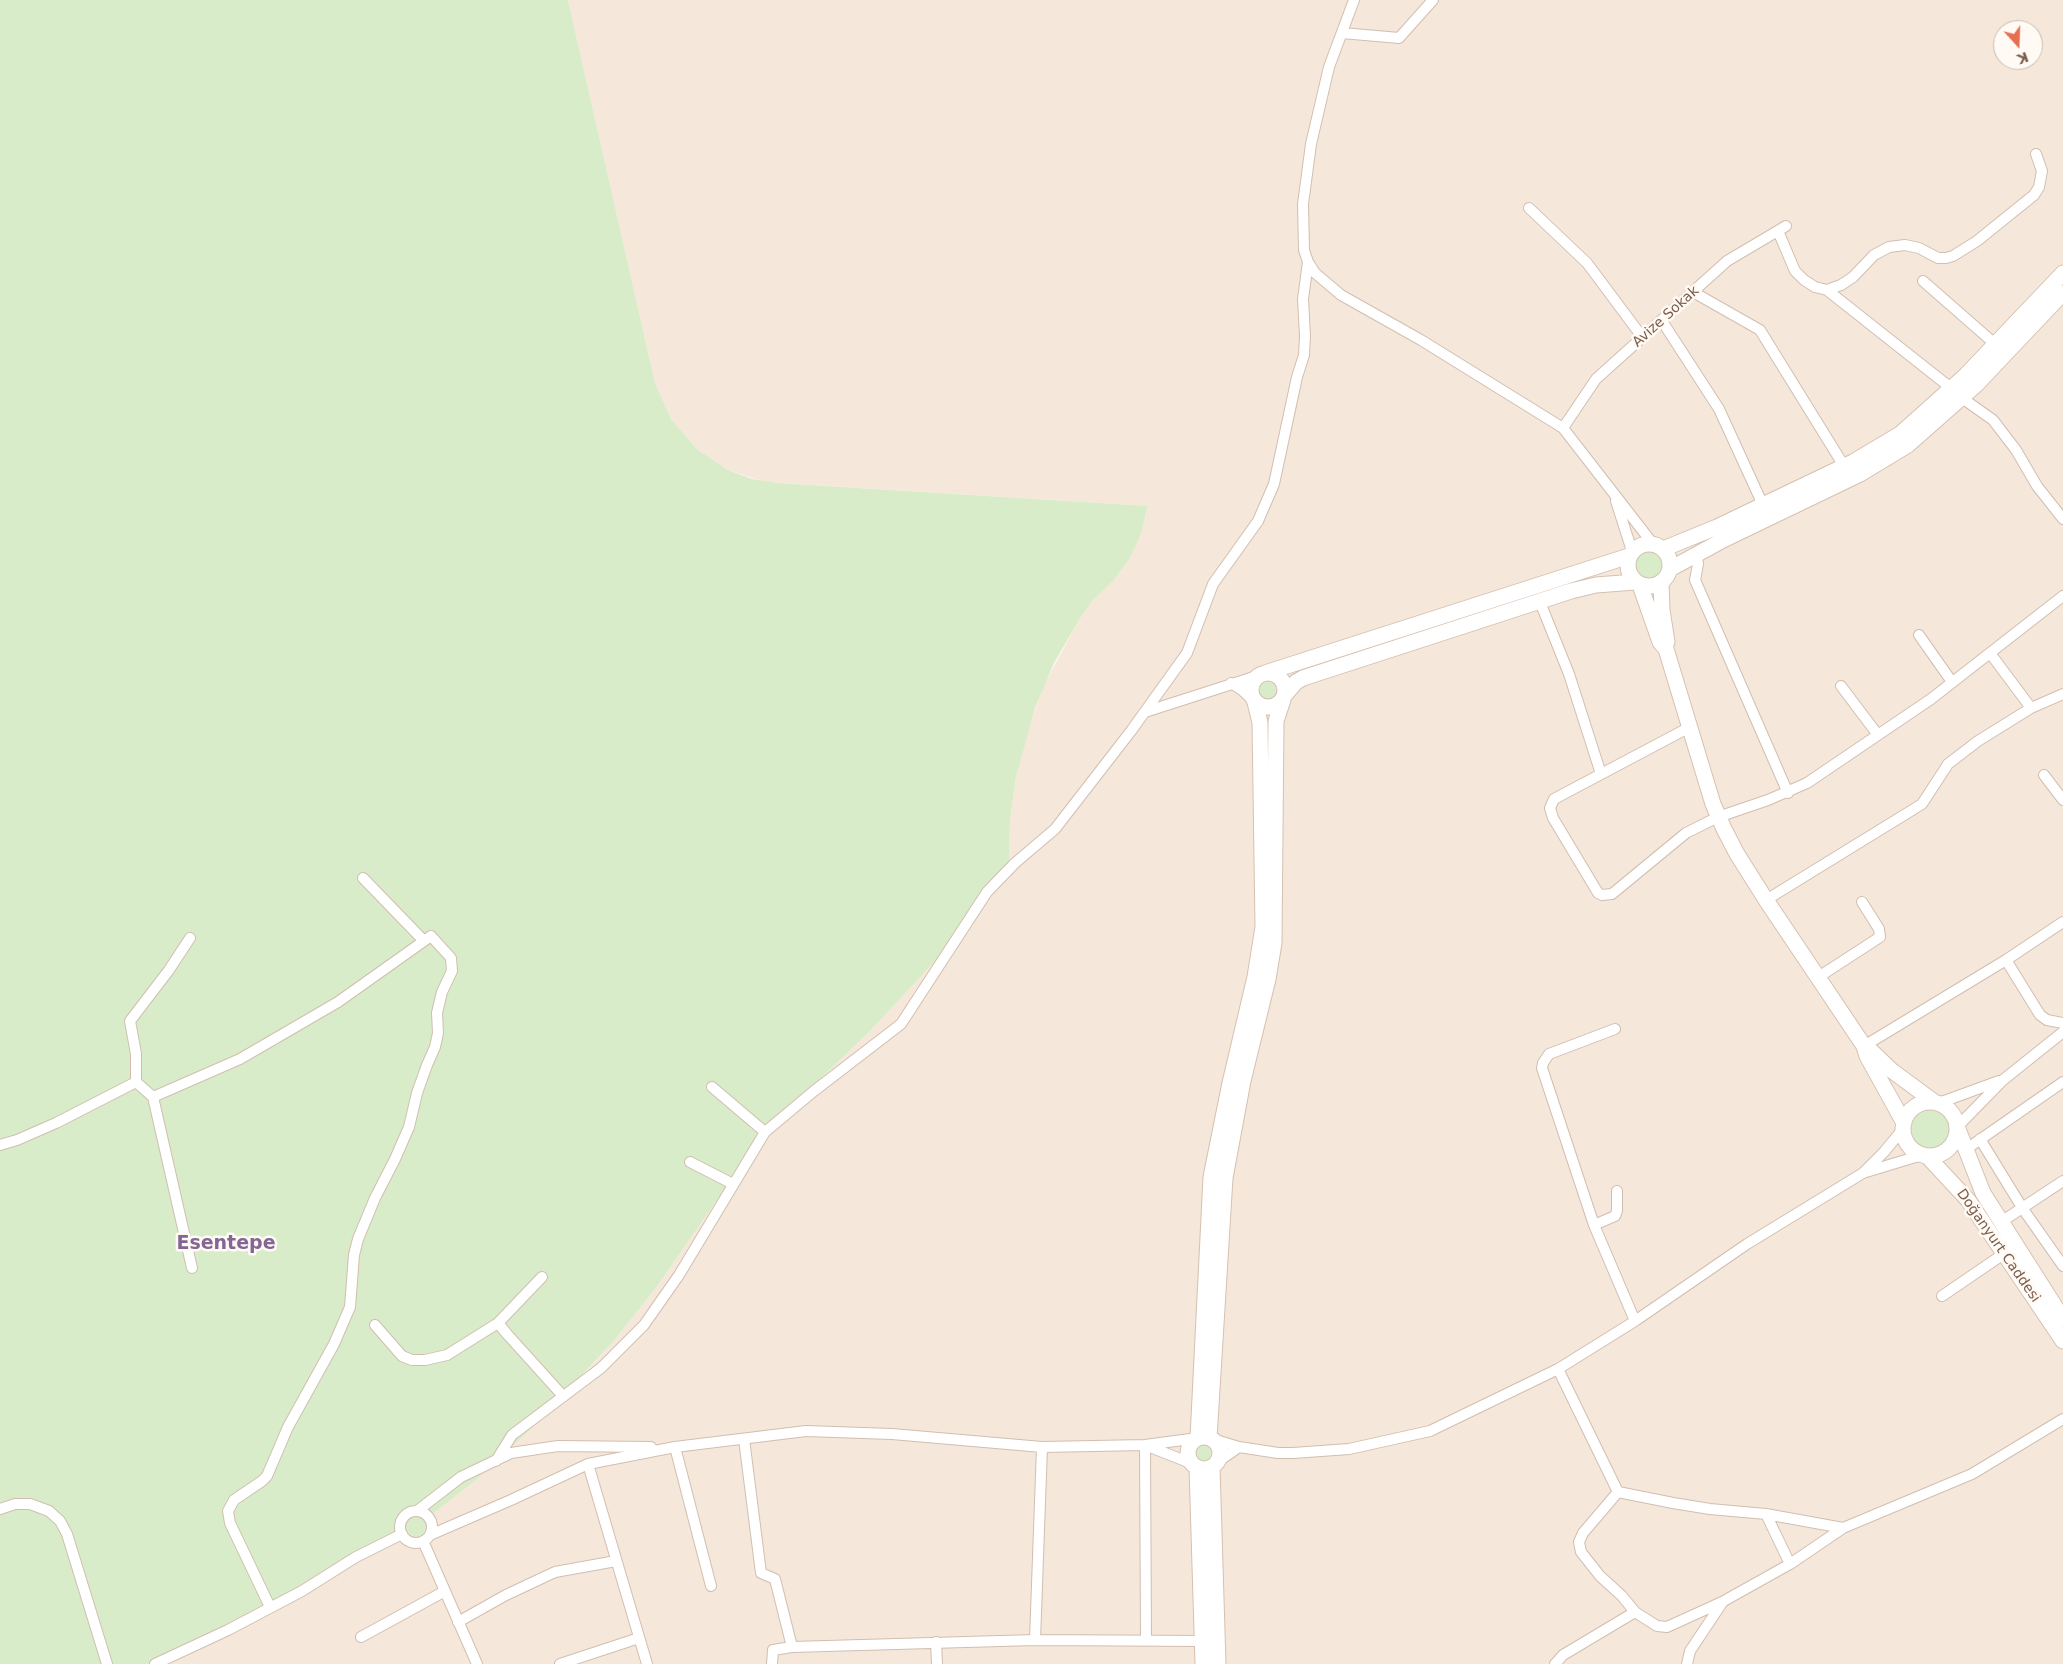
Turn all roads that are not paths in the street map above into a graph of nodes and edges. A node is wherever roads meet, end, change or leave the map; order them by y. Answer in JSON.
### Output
{"nodes":[{"id":1,"x":1354,"y":0,"type":"edge"},
{"id":2,"x":1424,"y":0,"type":"edge"},
{"id":3,"x":1432,"y":0,"type":"edge"},
{"id":4,"x":1422,"y":11,"type":"junction"},
{"id":5,"x":1342,"y":34,"type":"junction"},
{"id":6,"x":2036,"y":154,"type":"dead end"},
{"id":7,"x":1529,"y":208,"type":"dead end"},
{"id":8,"x":1308,"y":262,"type":"junction"},
{"id":9,"x":2063,"y":273,"type":"edge"},
{"id":10,"x":1923,"y":281,"type":"dead end"},
{"id":11,"x":1827,"y":290,"type":"junction"},
{"id":12,"x":1693,"y":292,"type":"junction"},
{"id":13,"x":2063,"y":293,"type":"edge"},
{"id":14,"x":1662,"y":321,"type":"junction"},
{"id":15,"x":1643,"y":338,"type":"junction"},
{"id":16,"x":1995,"y":344,"type":"junction"},
{"id":17,"x":1957,"y":393,"type":"junction"},
{"id":18,"x":1563,"y":428,"type":"junction"},
{"id":19,"x":1844,"y":466,"type":"junction"},
{"id":20,"x":1614,"y":493,"type":"junction"},
{"id":21,"x":1763,"y":505,"type":"junction"},
{"id":22,"x":2063,"y":519,"type":"edge"},
{"id":23,"x":1658,"y":546,"type":"junction"},
{"id":24,"x":1631,"y":554,"type":"junction"},
{"id":25,"x":1697,"y":554,"type":"junction"},
{"id":26,"x":1670,"y":569,"type":"junction"},
{"id":27,"x":1637,"y":583,"type":"junction"},
{"id":28,"x":1661,"y":583,"type":"junction"},
{"id":29,"x":2063,"y":596,"type":"edge"},
{"id":30,"x":1540,"y":602,"type":"junction"},
{"id":31,"x":1919,"y":636,"type":"dead end"},
{"id":32,"x":1666,"y":649,"type":"junction"},
{"id":33,"x":1990,"y":653,"type":"junction"},
{"id":34,"x":1263,"y":674,"type":"junction"},
{"id":35,"x":1952,"y":682,"type":"junction"},
{"id":36,"x":1231,"y":683,"type":"junction"},
{"id":37,"x":1841,"y":686,"type":"dead end"},
{"id":38,"x":2063,"y":694,"type":"edge"},
{"id":39,"x":1284,"y":698,"type":"junction"},
{"id":40,"x":1255,"y":702,"type":"junction"},
{"id":41,"x":2031,"y":708,"type":"junction"},
{"id":42,"x":1145,"y":712,"type":"junction"},
{"id":43,"x":1690,"y":727,"type":"junction"},
{"id":44,"x":1878,"y":735,"type":"junction"},
{"id":45,"x":1601,"y":774,"type":"junction"},
{"id":46,"x":2044,"y":775,"type":"dead end"},
{"id":47,"x":1788,"y":792,"type":"junction"},
{"id":48,"x":2063,"y":800,"type":"edge"},
{"id":49,"x":1718,"y":817,"type":"junction"},
{"id":50,"x":363,"y":878,"type":"dead end"},
{"id":51,"x":1766,"y":900,"type":"junction"},
{"id":52,"x":1862,"y":902,"type":"dead end"},
{"id":53,"x":2063,"y":922,"type":"edge"},
{"id":54,"x":190,"y":938,"type":"dead end"},
{"id":55,"x":424,"y":942,"type":"junction"},
{"id":56,"x":2006,"y":960,"type":"junction"},
{"id":57,"x":1817,"y":978,"type":"junction"},
{"id":58,"x":2063,"y":1023,"type":"edge"},
{"id":59,"x":1614,"y":1029,"type":"dead end"},
{"id":60,"x":2063,"y":1032,"type":"edge"},
{"id":61,"x":1864,"y":1046,"type":"junction"},
{"id":62,"x":2003,"y":1080,"type":"junction"},
{"id":63,"x":136,"y":1082,"type":"junction"},
{"id":64,"x":2063,"y":1082,"type":"edge"},
{"id":65,"x":712,"y":1087,"type":"dead end"},
{"id":66,"x":153,"y":1097,"type":"junction"},
{"id":67,"x":1936,"y":1102,"type":"junction"},
{"id":68,"x":1903,"y":1126,"type":"junction"},
{"id":69,"x":1958,"y":1127,"type":"junction"},
{"id":70,"x":765,"y":1132,"type":"junction"},
{"id":71,"x":1980,"y":1140,"type":"junction"},
{"id":72,"x":0,"y":1145,"type":"edge"},
{"id":73,"x":1965,"y":1150,"type":"junction"},
{"id":74,"x":1925,"y":1155,"type":"junction"},
{"id":75,"x":690,"y":1162,"type":"dead end"},
{"id":76,"x":1863,"y":1173,"type":"junction"},
{"id":77,"x":2063,"y":1181,"type":"edge"},
{"id":78,"x":733,"y":1184,"type":"junction"},
{"id":79,"x":1617,"y":1191,"type":"dead end"},
{"id":80,"x":2023,"y":1209,"type":"junction"},
{"id":81,"x":2001,"y":1222,"type":"junction"},
{"id":82,"x":1594,"y":1225,"type":"junction"},
{"id":83,"x":2005,"y":1253,"type":"junction"},
{"id":84,"x":2063,"y":1266,"type":"edge"},
{"id":85,"x":192,"y":1268,"type":"dead end"},
{"id":86,"x":542,"y":1277,"type":"dead end"},
{"id":87,"x":1942,"y":1296,"type":"dead end"},
{"id":88,"x":2063,"y":1319,"type":"edge"},
{"id":89,"x":1635,"y":1322,"type":"junction"},
{"id":90,"x":498,"y":1323,"type":"junction"},
{"id":91,"x":375,"y":1325,"type":"dead end"},
{"id":92,"x":2063,"y":1341,"type":"edge"},
{"id":93,"x":1558,"y":1369,"type":"junction"},
{"id":94,"x":563,"y":1396,"type":"junction"},
{"id":95,"x":2063,"y":1419,"type":"edge"},
{"id":96,"x":1203,"y":1438,"type":"junction"},
{"id":97,"x":744,"y":1439,"type":"junction"},
{"id":98,"x":1144,"y":1445,"type":"junction"},
{"id":99,"x":675,"y":1447,"type":"junction"},
{"id":100,"x":1042,"y":1447,"type":"junction"},
{"id":101,"x":1239,"y":1447,"type":"junction"},
{"id":102,"x":496,"y":1460,"type":"junction"},
{"id":103,"x":588,"y":1464,"type":"junction"},
{"id":104,"x":1205,"y":1465,"type":"junction"},
{"id":105,"x":1618,"y":1492,"type":"junction"},
{"id":106,"x":0,"y":1509,"type":"edge"},
{"id":107,"x":417,"y":1511,"type":"junction"},
{"id":108,"x":1766,"y":1514,"type":"junction"},
{"id":109,"x":1843,"y":1528,"type":"junction"},
{"id":110,"x":402,"y":1534,"type":"junction"},
{"id":111,"x":426,"y":1538,"type":"junction"},
{"id":112,"x":616,"y":1561,"type":"junction"},
{"id":113,"x":1790,"y":1564,"type":"junction"},
{"id":114,"x":711,"y":1586,"type":"dead end"},
{"id":115,"x":445,"y":1591,"type":"junction"},
{"id":116,"x":1722,"y":1602,"type":"junction"},
{"id":117,"x":270,"y":1608,"type":"junction"},
{"id":118,"x":1635,"y":1612,"type":"junction"},
{"id":119,"x":458,"y":1622,"type":"junction"},
{"id":120,"x":361,"y":1637,"type":"dead end"},
{"id":121,"x":639,"y":1638,"type":"junction"},
{"id":122,"x":1035,"y":1640,"type":"junction"},
{"id":123,"x":1146,"y":1640,"type":"junction"},
{"id":124,"x":1202,"y":1641,"type":"junction"},
{"id":125,"x":936,"y":1642,"type":"junction"},
{"id":126,"x":792,"y":1647,"type":"junction"},
{"id":127,"x":174,"y":1660,"type":"edge"},
{"id":128,"x":107,"y":1664,"type":"edge"},
{"id":129,"x":156,"y":1664,"type":"edge"},
{"id":130,"x":477,"y":1664,"type":"edge"},
{"id":131,"x":560,"y":1664,"type":"edge"},
{"id":132,"x":647,"y":1664,"type":"edge"},
{"id":133,"x":772,"y":1664,"type":"edge"},
{"id":134,"x":937,"y":1664,"type":"edge"},
{"id":135,"x":1203,"y":1664,"type":"edge"},
{"id":136,"x":1218,"y":1664,"type":"edge"},
{"id":137,"x":1555,"y":1664,"type":"edge"},
{"id":138,"x":1687,"y":1664,"type":"edge"}],
"edges":[{"from":1,"to":5,"type":"street"},
{"from":2,"to":4,"type":"street"},
{"from":3,"to":4,"type":"street"},
{"from":4,"to":5,"type":"street"},
{"from":5,"to":8,"type":"street"},
{"from":6,"to":11,"type":"street"},
{"from":7,"to":15,"type":"street"},
{"from":8,"to":18,"type":"street"},
{"from":8,"to":42,"type":"street"},
{"from":9,"to":16,"type":"street"},
{"from":10,"to":16,"type":"street"},
{"from":11,"to":12,"type":"street","name":"Avize Sokak"},
{"from":11,"to":17,"type":"street"},
{"from":12,"to":14,"type":"street","name":"Avize Sokak"},
{"from":12,"to":19,"type":"street"},
{"from":13,"to":17,"type":"street"},
{"from":14,"to":15,"type":"street","name":"Avize Sokak"},
{"from":14,"to":21,"type":"street"},
{"from":15,"to":18,"type":"street","name":"Avize Sokak"},
{"from":16,"to":17,"type":"street"},
{"from":17,"to":19,"type":"street"},
{"from":17,"to":22,"type":"street"},
{"from":17,"to":25,"type":"street"},
{"from":18,"to":20,"type":"street"},
{"from":19,"to":21,"type":"street"},
{"from":20,"to":23,"type":"street"},
{"from":20,"to":24,"type":"street"},
{"from":21,"to":23,"type":"street"},
{"from":23,"to":24,"type":"street"},
{"from":23,"to":26,"type":"street"},
{"from":24,"to":27,"type":"street"},
{"from":24,"to":34,"type":"street"},
{"from":25,"to":26,"type":"street"},
{"from":25,"to":47,"type":"street"},
{"from":26,"to":28,"type":"street"},
{"from":27,"to":28,"type":"street"},
{"from":27,"to":30,"type":"street"},
{"from":27,"to":32,"type":"street"},
{"from":28,"to":32,"type":"street"},
{"from":29,"to":33,"type":"street"},
{"from":30,"to":39,"type":"street"},
{"from":30,"to":45,"type":"street"},
{"from":31,"to":35,"type":"street"},
{"from":32,"to":43,"type":"street"},
{"from":33,"to":35,"type":"street"},
{"from":33,"to":41,"type":"street"},
{"from":34,"to":36,"type":"street"},
{"from":34,"to":39,"type":"street"},
{"from":34,"to":40,"type":"street"},
{"from":35,"to":44,"type":"street"},
{"from":36,"to":40,"type":"street"},
{"from":36,"to":42,"type":"street"},
{"from":37,"to":44,"type":"street"},
{"from":38,"to":41,"type":"street"},
{"from":39,"to":40,"type":"street"},
{"from":39,"to":96,"type":"street"},
{"from":40,"to":96,"type":"street"},
{"from":41,"to":51,"type":"street"},
{"from":42,"to":70,"type":"street"},
{"from":43,"to":45,"type":"street"},
{"from":43,"to":49,"type":"street"},
{"from":44,"to":47,"type":"street"},
{"from":45,"to":49,"type":"street"},
{"from":46,"to":48,"type":"street"},
{"from":47,"to":49,"type":"street"},
{"from":49,"to":51,"type":"street"},
{"from":50,"to":55,"type":"street"},
{"from":51,"to":57,"type":"street"},
{"from":52,"to":57,"type":"street"},
{"from":53,"to":56,"type":"street"},
{"from":54,"to":63,"type":"street"},
{"from":55,"to":66,"type":"street"},
{"from":55,"to":117,"type":"street"},
{"from":56,"to":58,"type":"street"},
{"from":56,"to":61,"type":"street"},
{"from":57,"to":61,"type":"street"},
{"from":59,"to":82,"type":"street"},
{"from":60,"to":62,"type":"street"},
{"from":61,"to":67,"type":"street"},
{"from":61,"to":68,"type":"street"},
{"from":62,"to":67,"type":"street"},
{"from":62,"to":69,"type":"street"},
{"from":63,"to":66,"type":"street"},
{"from":63,"to":72,"type":"street"},
{"from":64,"to":71,"type":"street"},
{"from":65,"to":70,"type":"street"},
{"from":66,"to":85,"type":"street"},
{"from":67,"to":68,"type":"street"},
{"from":67,"to":69,"type":"street"},
{"from":68,"to":74,"type":"street"},
{"from":68,"to":76,"type":"street"},
{"from":69,"to":73,"type":"street","name":"Doğanyurt Caddesi"},
{"from":69,"to":74,"type":"street"},
{"from":70,"to":78,"type":"street"},
{"from":71,"to":73,"type":"street"},
{"from":71,"to":80,"type":"street"},
{"from":73,"to":81,"type":"street","name":"Doğanyurt Caddesi"},
{"from":74,"to":76,"type":"street"},
{"from":74,"to":83,"type":"street","name":"Doğanyurt Caddesi"},
{"from":75,"to":78,"type":"street"},
{"from":76,"to":89,"type":"street"},
{"from":77,"to":80,"type":"street"},
{"from":78,"to":94,"type":"street"},
{"from":79,"to":82,"type":"street"},
{"from":80,"to":81,"type":"street"},
{"from":80,"to":84,"type":"street"},
{"from":81,"to":88,"type":"street","name":"Doğanyurt Caddesi"},
{"from":82,"to":89,"type":"street"},
{"from":83,"to":87,"type":"street"},
{"from":83,"to":92,"type":"street","name":"Doğanyurt Caddesi"},
{"from":86,"to":90,"type":"street"},
{"from":89,"to":93,"type":"street"},
{"from":90,"to":91,"type":"street"},
{"from":90,"to":94,"type":"street"},
{"from":93,"to":101,"type":"street"},
{"from":93,"to":105,"type":"street"},
{"from":94,"to":102,"type":"street"},
{"from":95,"to":109,"type":"street"},
{"from":96,"to":98,"type":"street"},
{"from":96,"to":101,"type":"street"},
{"from":96,"to":104,"type":"street"},
{"from":96,"to":104,"type":"street"},
{"from":97,"to":99,"type":"street"},
{"from":97,"to":100,"type":"street"},
{"from":97,"to":126,"type":"street"},
{"from":98,"to":100,"type":"street"},
{"from":98,"to":104,"type":"street"},
{"from":98,"to":123,"type":"street"},
{"from":99,"to":102,"type":"street"},
{"from":99,"to":103,"type":"street"},
{"from":99,"to":114,"type":"street"},
{"from":100,"to":122,"type":"street"},
{"from":101,"to":104,"type":"street"},
{"from":102,"to":107,"type":"street"},
{"from":103,"to":111,"type":"street"},
{"from":103,"to":112,"type":"street"},
{"from":104,"to":124,"type":"street"},
{"from":104,"to":136,"type":"street"},
{"from":105,"to":108,"type":"street"},
{"from":105,"to":118,"type":"street"},
{"from":106,"to":128,"type":"street"},
{"from":107,"to":110,"type":"street"},
{"from":107,"to":111,"type":"street"},
{"from":108,"to":109,"type":"street"},
{"from":108,"to":113,"type":"street"},
{"from":109,"to":113,"type":"street"},
{"from":110,"to":111,"type":"street"},
{"from":110,"to":117,"type":"street"},
{"from":111,"to":115,"type":"street"},
{"from":112,"to":119,"type":"street"},
{"from":112,"to":121,"type":"street"},
{"from":113,"to":116,"type":"street"},
{"from":115,"to":119,"type":"street"},
{"from":115,"to":120,"type":"street"},
{"from":116,"to":118,"type":"street"},
{"from":116,"to":138,"type":"street"},
{"from":117,"to":127,"type":"street"},
{"from":118,"to":137,"type":"street"},
{"from":119,"to":130,"type":"street"},
{"from":121,"to":131,"type":"street"},
{"from":121,"to":132,"type":"street"},
{"from":122,"to":123,"type":"street"},
{"from":122,"to":125,"type":"street"},
{"from":123,"to":124,"type":"street"},
{"from":124,"to":135,"type":"street"},
{"from":125,"to":126,"type":"street"},
{"from":125,"to":134,"type":"street"},
{"from":126,"to":133,"type":"street"},
{"from":127,"to":129,"type":"street"}]}
